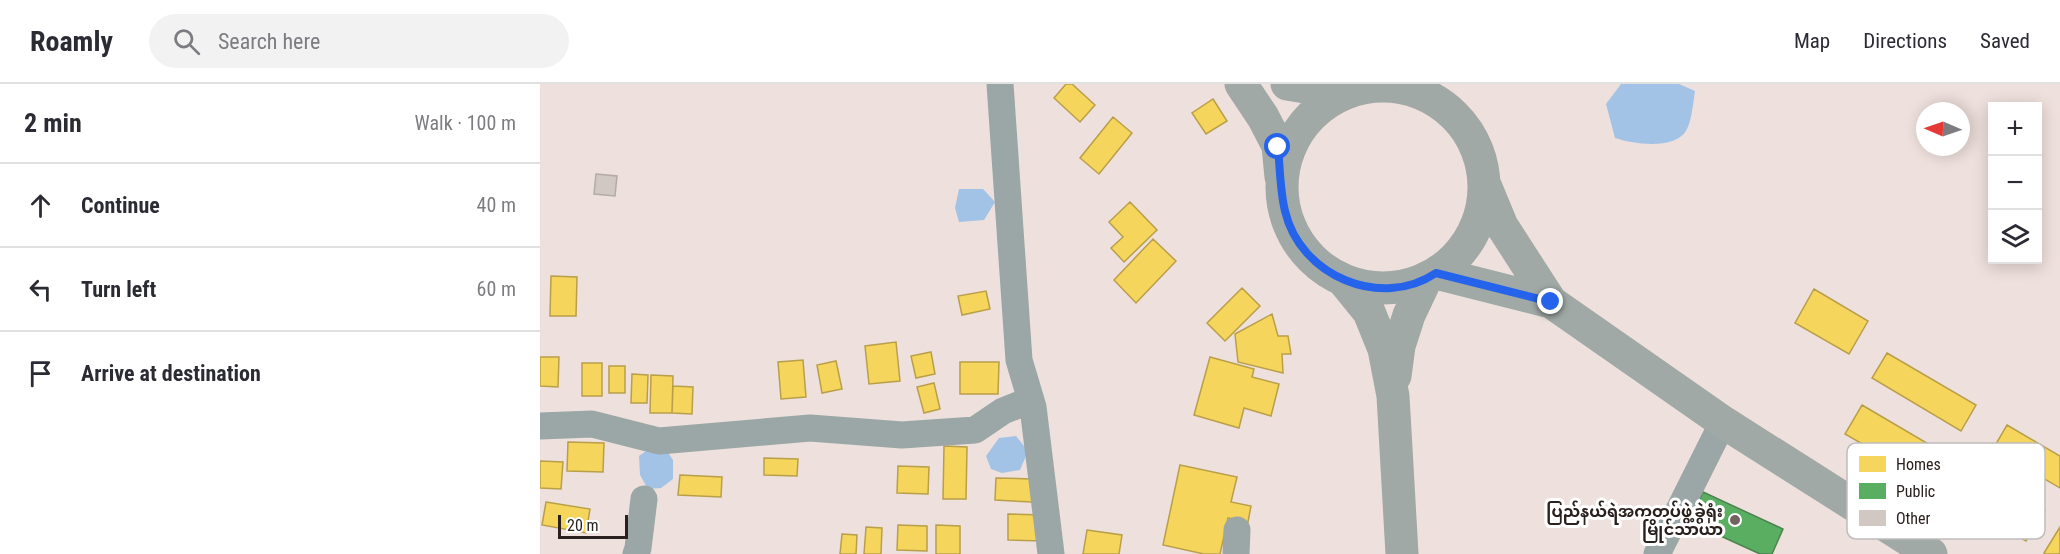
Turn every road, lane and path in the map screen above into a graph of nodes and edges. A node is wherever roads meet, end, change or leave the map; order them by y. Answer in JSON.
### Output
{"nodes":[{"id":1,"x":1000,"y":84,"type":"edge"},
{"id":2,"x":1241,"y":84,"type":"edge"},
{"id":3,"x":1287,"y":84,"type":"edge"},
{"id":4,"x":1454,"y":84,"type":"edge"},
{"id":5,"x":1359,"y":87,"type":"edge"},
{"id":6,"x":1463,"y":124,"type":"junction"},
{"id":7,"x":1282,"y":181,"type":"junction"},
{"id":8,"x":1485,"y":185,"type":"junction"},
{"id":9,"x":1431,"y":276,"type":"junction"},
{"id":10,"x":1343,"y":280,"type":"junction"},
{"id":11,"x":1551,"y":302,"type":"junction"},
{"id":12,"x":1393,"y":396,"type":"junction"},
{"id":13,"x":1031,"y":400,"type":"junction"},
{"id":14,"x":1723,"y":422,"type":"junction"},
{"id":15,"x":540,"y":426,"type":"edge"},
{"id":16,"x":644,"y":500,"type":"dead end"},
{"id":17,"x":1847,"y":500,"type":"edge"},
{"id":18,"x":1908,"y":539,"type":"edge"},
{"id":19,"x":636,"y":554,"type":"edge"},
{"id":20,"x":1051,"y":554,"type":"edge"},
{"id":21,"x":1402,"y":554,"type":"edge"},
{"id":22,"x":1657,"y":554,"type":"edge"},
{"id":23,"x":1932,"y":554,"type":"edge"}],
"edges":[{"from":1,"to":13,"type":"street"},
{"from":2,"to":7,"type":"main road"},
{"from":3,"to":5,"type":"main road"},
{"from":4,"to":6,"type":"main road"},
{"from":5,"to":6,"type":"main road"},
{"from":5,"to":7,"type":"main road"},
{"from":6,"to":8,"type":"main road"},
{"from":7,"to":10,"type":"main road"},
{"from":8,"to":9,"type":"main road"},
{"from":8,"to":11,"type":"main road"},
{"from":9,"to":10,"type":"main road"},
{"from":9,"to":11,"type":"main road"},
{"from":9,"to":12,"type":"main road"},
{"from":10,"to":12,"type":"main road"},
{"from":11,"to":14,"type":"main road"},
{"from":12,"to":21,"type":"main road"},
{"from":13,"to":15,"type":"street"},
{"from":13,"to":20,"type":"street"},
{"from":14,"to":17,"type":"main road"},
{"from":14,"to":22,"type":"street"},
{"from":16,"to":19,"type":"street"},
{"from":18,"to":23,"type":"main road"}]}
